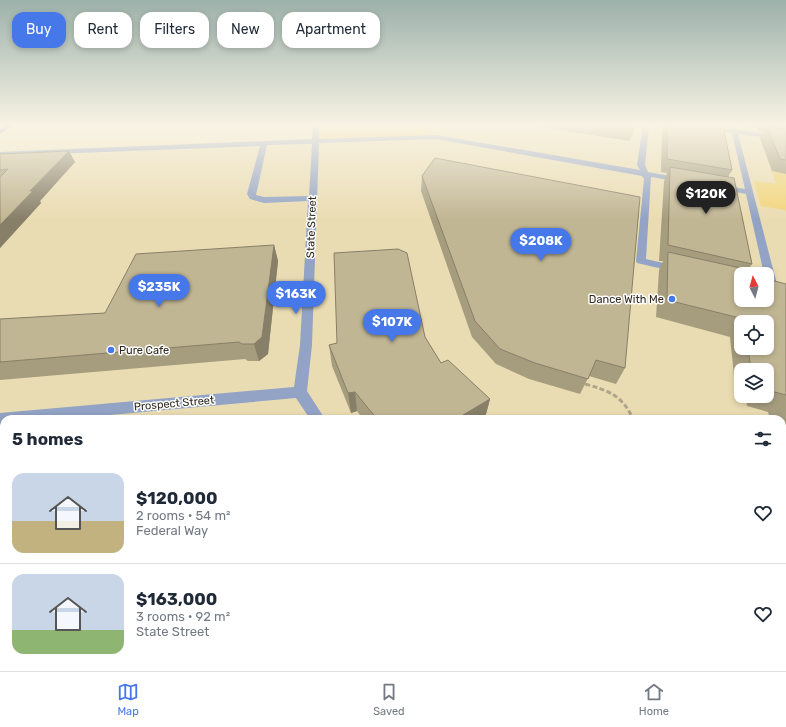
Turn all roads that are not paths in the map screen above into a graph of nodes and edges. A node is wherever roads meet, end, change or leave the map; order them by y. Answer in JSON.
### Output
{"nodes":[{"id":1,"x":261,"y":156,"type":"edge"},
{"id":2,"x":314,"y":156,"type":"edge"},
{"id":3,"x":546,"y":156,"type":"edge"},
{"id":4,"x":642,"y":156,"type":"edge"},
{"id":5,"x":741,"y":156,"type":"edge"},
{"id":6,"x":646,"y":174,"type":"junction"},
{"id":7,"x":690,"y":182,"type":"edge"},
{"id":8,"x":712,"y":185,"type":"edge"},
{"id":9,"x":749,"y":192,"type":"junction"},
{"id":10,"x":312,"y":198,"type":"junction"},
{"id":11,"x":766,"y":267,"type":"edge"},
{"id":12,"x":687,"y":272,"type":"edge"},
{"id":13,"x":774,"y":292,"type":"edge"},
{"id":14,"x":786,"y":294,"type":"edge"},
{"id":15,"x":300,"y":392,"type":"junction"},
{"id":16,"x":44,"y":415,"type":"edge"},
{"id":17,"x":315,"y":415,"type":"edge"}],
"edges":[{"from":1,"to":10,"type":"street"},
{"from":2,"to":10,"type":"street","name":"State Street"},
{"from":3,"to":6,"type":"street"},
{"from":4,"to":6,"type":"street"},
{"from":5,"to":9,"type":"street"},
{"from":6,"to":7,"type":"street"},
{"from":6,"to":12,"type":"street"},
{"from":8,"to":9,"type":"street"},
{"from":9,"to":11,"type":"street"},
{"from":10,"to":15,"type":"street","name":"State Street"},
{"from":13,"to":14,"type":"street"},
{"from":15,"to":16,"type":"street","name":"Prospect Street"},
{"from":15,"to":17,"type":"street"}]}
